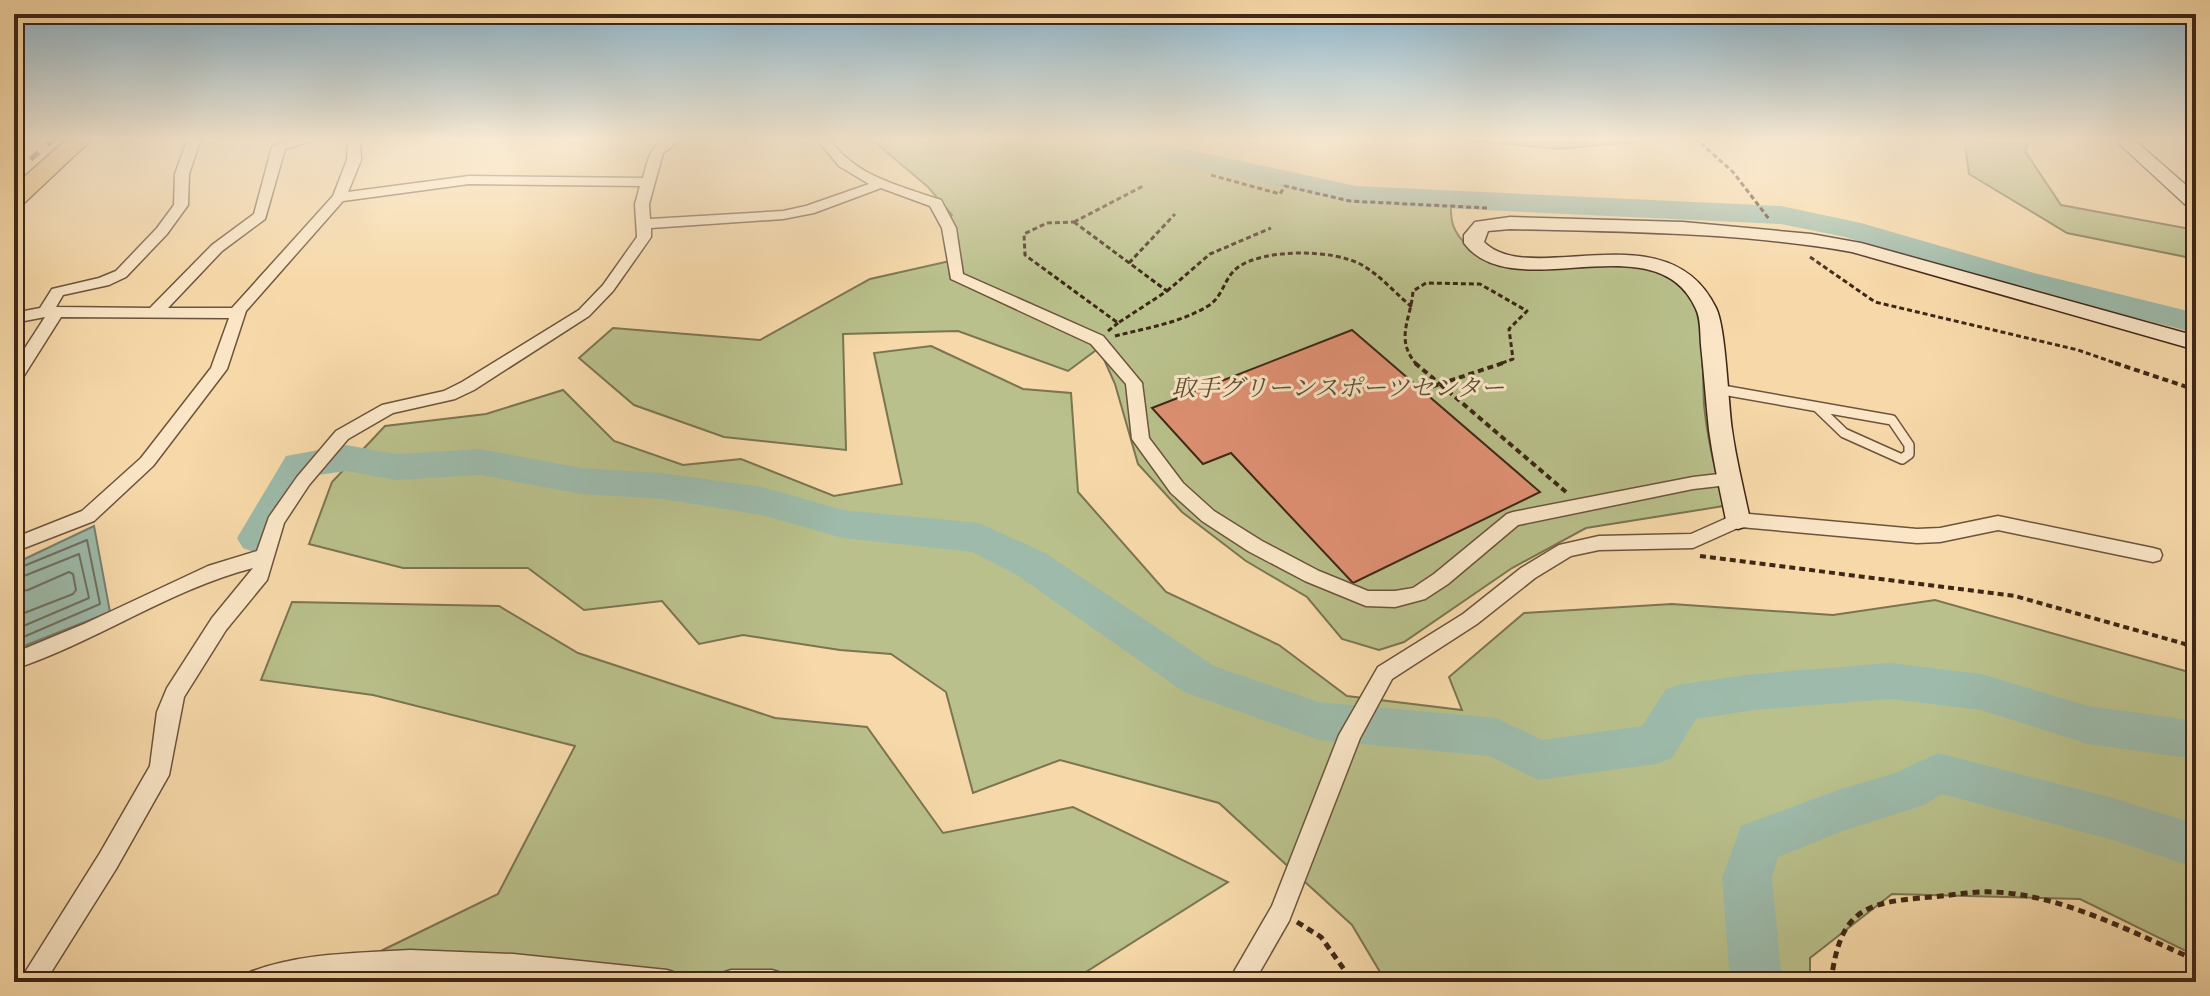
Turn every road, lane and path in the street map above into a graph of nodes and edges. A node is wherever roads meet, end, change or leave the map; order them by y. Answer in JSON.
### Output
{"nodes":[{"id":1,"x":30,"y":184,"type":"edge"},
{"id":2,"x":182,"y":184,"type":"edge"},
{"id":3,"x":269,"y":184,"type":"edge"},
{"id":4,"x":344,"y":184,"type":"edge"},
{"id":5,"x":435,"y":184,"type":"edge"},
{"id":6,"x":647,"y":184,"type":"edge"},
{"id":7,"x":879,"y":184,"type":"edge"},
{"id":8,"x":881,"y":184,"type":"edge"},
{"id":9,"x":1245,"y":184,"type":"edge"},
{"id":10,"x":1742,"y":184,"type":"edge"},
{"id":11,"x":2174,"y":184,"type":"edge"},
{"id":12,"x":1145,"y":185,"type":"dead end"},
{"id":13,"x":339,"y":197,"type":"junction"},
{"id":14,"x":14,"y":199,"type":"edge"},
{"id":15,"x":2196,"y":204,"type":"edge"},
{"id":16,"x":1491,"y":208,"type":"dead end"},
{"id":17,"x":1175,"y":214,"type":"dead end"},
{"id":18,"x":1753,"y":219,"type":"dead end"},
{"id":19,"x":1074,"y":222,"type":"junction"},
{"id":20,"x":643,"y":224,"type":"junction"},
{"id":21,"x":1773,"y":227,"type":"junction"},
{"id":22,"x":1271,"y":228,"type":"dead end"},
{"id":23,"x":1129,"y":263,"type":"junction"},
{"id":24,"x":1167,"y":291,"type":"junction"},
{"id":25,"x":1413,"y":308,"type":"junction"},
{"id":26,"x":239,"y":310,"type":"junction"},
{"id":27,"x":51,"y":312,"type":"junction"},
{"id":28,"x":155,"y":312,"type":"junction"},
{"id":29,"x":14,"y":318,"type":"edge"},
{"id":30,"x":1118,"y":323,"type":"junction"},
{"id":31,"x":1097,"y":340,"type":"junction"},
{"id":32,"x":2196,"y":343,"type":"edge"},
{"id":33,"x":14,"y":378,"type":"edge"},
{"id":34,"x":1440,"y":384,"type":"junction"},
{"id":35,"x":1717,"y":389,"type":"junction"},
{"id":36,"x":1423,"y":390,"type":"dead end"},
{"id":37,"x":2196,"y":390,"type":"edge"},
{"id":38,"x":1817,"y":407,"type":"junction"},
{"id":39,"x":1728,"y":479,"type":"junction"},
{"id":40,"x":1583,"y":506,"type":"junction"},
{"id":41,"x":1738,"y":520,"type":"junction"},
{"id":42,"x":14,"y":545,"type":"edge"},
{"id":43,"x":1691,"y":554,"type":"dead end"},
{"id":44,"x":267,"y":555,"type":"junction"},
{"id":45,"x":2153,"y":555,"type":"dead end"},
{"id":46,"x":2196,"y":647,"type":"edge"},
{"id":47,"x":14,"y":661,"type":"edge"},
{"id":48,"x":1281,"y":913,"type":"junction"},
{"id":49,"x":2196,"y":960,"type":"edge"},
{"id":50,"x":31,"y":982,"type":"edge"},
{"id":51,"x":257,"y":982,"type":"edge"},
{"id":52,"x":667,"y":982,"type":"edge"},
{"id":53,"x":731,"y":982,"type":"edge"},
{"id":54,"x":772,"y":982,"type":"edge"},
{"id":55,"x":1240,"y":982,"type":"edge"},
{"id":56,"x":1353,"y":982,"type":"edge"},
{"id":57,"x":1831,"y":982,"type":"edge"}],
"edges":[{"from":1,"to":14,"type":"highway"},
{"from":2,"to":27,"type":"street"},
{"from":3,"to":28,"type":"street"},
{"from":4,"to":13,"type":"street"},
{"from":5,"to":13,"type":"street"},
{"from":6,"to":20,"type":"street"},
{"from":7,"to":20,"type":"street"},
{"from":8,"to":31,"type":"street"},
{"from":9,"to":16,"type":"path"},
{"from":10,"to":21,"type":"path"},
{"from":11,"to":15,"type":"street"},
{"from":12,"to":19,"type":"path"},
{"from":13,"to":26,"type":"street"},
{"from":17,"to":23,"type":"path"},
{"from":18,"to":21,"type":"path"},
{"from":19,"to":23,"type":"path"},
{"from":19,"to":30,"type":"path"},
{"from":20,"to":44,"type":"street"},
{"from":21,"to":32,"type":"street"},
{"from":21,"to":35,"type":"street"},
{"from":21,"to":37,"type":"path"},
{"from":22,"to":24,"type":"path"},
{"from":23,"to":24,"type":"path"},
{"from":24,"to":30,"type":"path"},
{"from":25,"to":31,"type":"path"},
{"from":25,"to":34,"type":"path"},
{"from":25,"to":34,"type":"path"},
{"from":26,"to":28,"type":"street"},
{"from":26,"to":42,"type":"street"},
{"from":27,"to":28,"type":"street"},
{"from":27,"to":29,"type":"street"},
{"from":27,"to":33,"type":"street"},
{"from":30,"to":31,"type":"path"},
{"from":31,"to":40,"type":"street"},
{"from":34,"to":36,"type":"path"},
{"from":34,"to":40,"type":"path"},
{"from":35,"to":38,"type":"lane"},
{"from":35,"to":39,"type":"street"},
{"from":38,"to":38,"type":"lane"},
{"from":39,"to":40,"type":"street"},
{"from":39,"to":41,"type":"street"},
{"from":41,"to":45,"type":"street"},
{"from":41,"to":48,"type":"street"},
{"from":43,"to":46,"type":"path"},
{"from":44,"to":47,"type":"street"},
{"from":44,"to":50,"type":"street"},
{"from":48,"to":55,"type":"street"},
{"from":48,"to":56,"type":"path"},
{"from":49,"to":57,"type":"path"},
{"from":51,"to":52,"type":"street"},
{"from":53,"to":54,"type":"street"}]}
